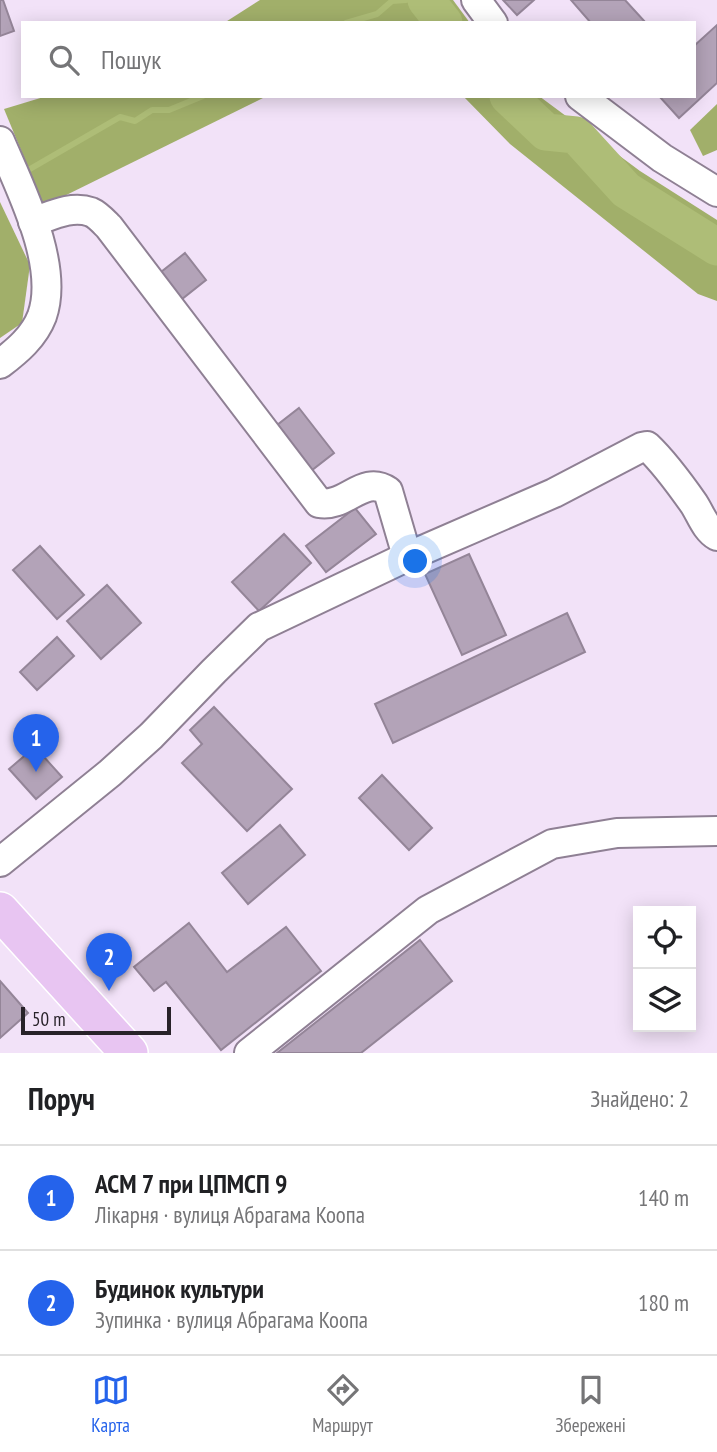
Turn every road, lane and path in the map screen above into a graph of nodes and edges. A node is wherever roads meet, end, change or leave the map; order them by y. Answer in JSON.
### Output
{"nodes":[{"id":1,"x":476,"y":0,"type":"edge"},
{"id":2,"x":492,"y":21,"type":"edge"},
{"id":3,"x":583,"y":98,"type":"edge"},
{"id":4,"x":3,"y":148,"type":"edge"},
{"id":5,"x":717,"y":192,"type":"edge"},
{"id":6,"x":33,"y":222,"type":"junction"},
{"id":7,"x":0,"y":364,"type":"edge"},
{"id":8,"x":717,"y":537,"type":"edge"},
{"id":9,"x":407,"y":556,"type":"junction"},
{"id":10,"x":717,"y":831,"type":"edge"},
{"id":11,"x":0,"y":862,"type":"edge"},
{"id":12,"x":0,"y":911,"type":"edge"},
{"id":13,"x":129,"y":1053,"type":"edge"},
{"id":14,"x":249,"y":1053,"type":"edge"}],
"edges":[{"from":1,"to":2,"type":"street"},
{"from":3,"to":5,"type":"street"},
{"from":4,"to":6,"type":"street"},
{"from":6,"to":7,"type":"street"},
{"from":6,"to":9,"type":"street"},
{"from":8,"to":9,"type":"street"},
{"from":9,"to":11,"type":"street"},
{"from":10,"to":14,"type":"street"},
{"from":12,"to":13,"type":"main road"}]}
